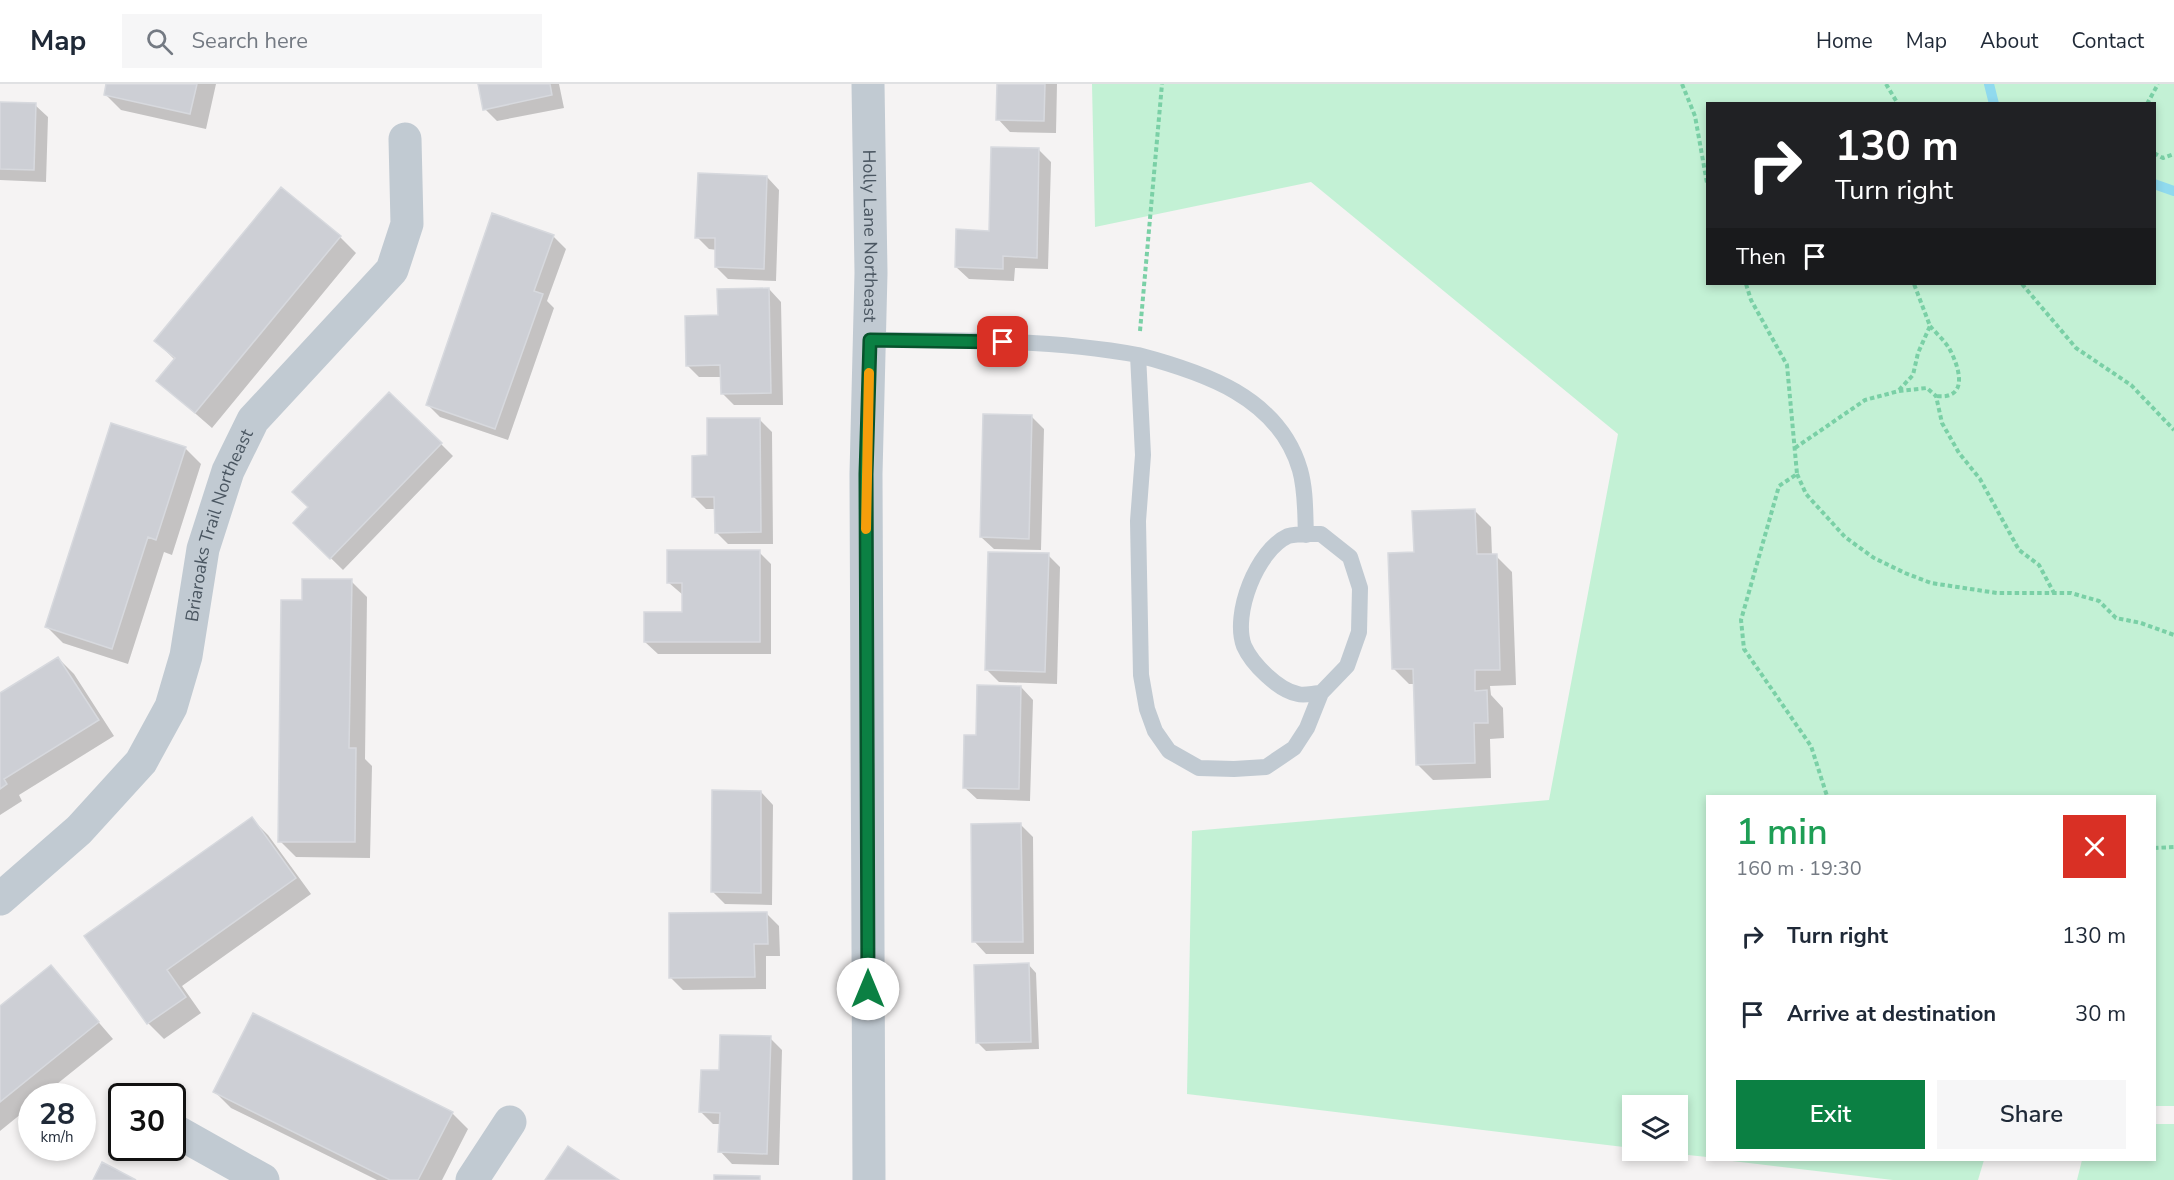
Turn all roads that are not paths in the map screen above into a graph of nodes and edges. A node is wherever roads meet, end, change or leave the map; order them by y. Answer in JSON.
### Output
{"nodes":[{"id":1,"x":868,"y":84,"type":"edge"},
{"id":2,"x":405,"y":139,"type":"dead end"},
{"id":3,"x":870,"y":340,"type":"junction"},
{"id":4,"x":1138,"y":355,"type":"junction"},
{"id":5,"x":1306,"y":535,"type":"junction"},
{"id":6,"x":1321,"y":693,"type":"junction"},
{"id":7,"x":0,"y":899,"type":"edge"},
{"id":8,"x":510,"y":1122,"type":"dead end"},
{"id":9,"x":186,"y":1137,"type":"edge"},
{"id":10,"x":263,"y":1180,"type":"edge"},
{"id":11,"x":471,"y":1180,"type":"edge"},
{"id":12,"x":869,"y":1180,"type":"edge"}],
"edges":[{"from":1,"to":3,"type":"street","name":"Holly Lane Northeast"},
{"from":2,"to":7,"type":"street","name":"Briaroaks Trail Northeast"},
{"from":3,"to":4,"type":"lane"},
{"from":3,"to":12,"type":"street","name":"Holly Lane Northeast"},
{"from":4,"to":5,"type":"lane"},
{"from":4,"to":6,"type":"lane"},
{"from":5,"to":6,"type":"lane"},
{"from":5,"to":6,"type":"lane"},
{"from":8,"to":11,"type":"street"},
{"from":9,"to":10,"type":"street"}]}
